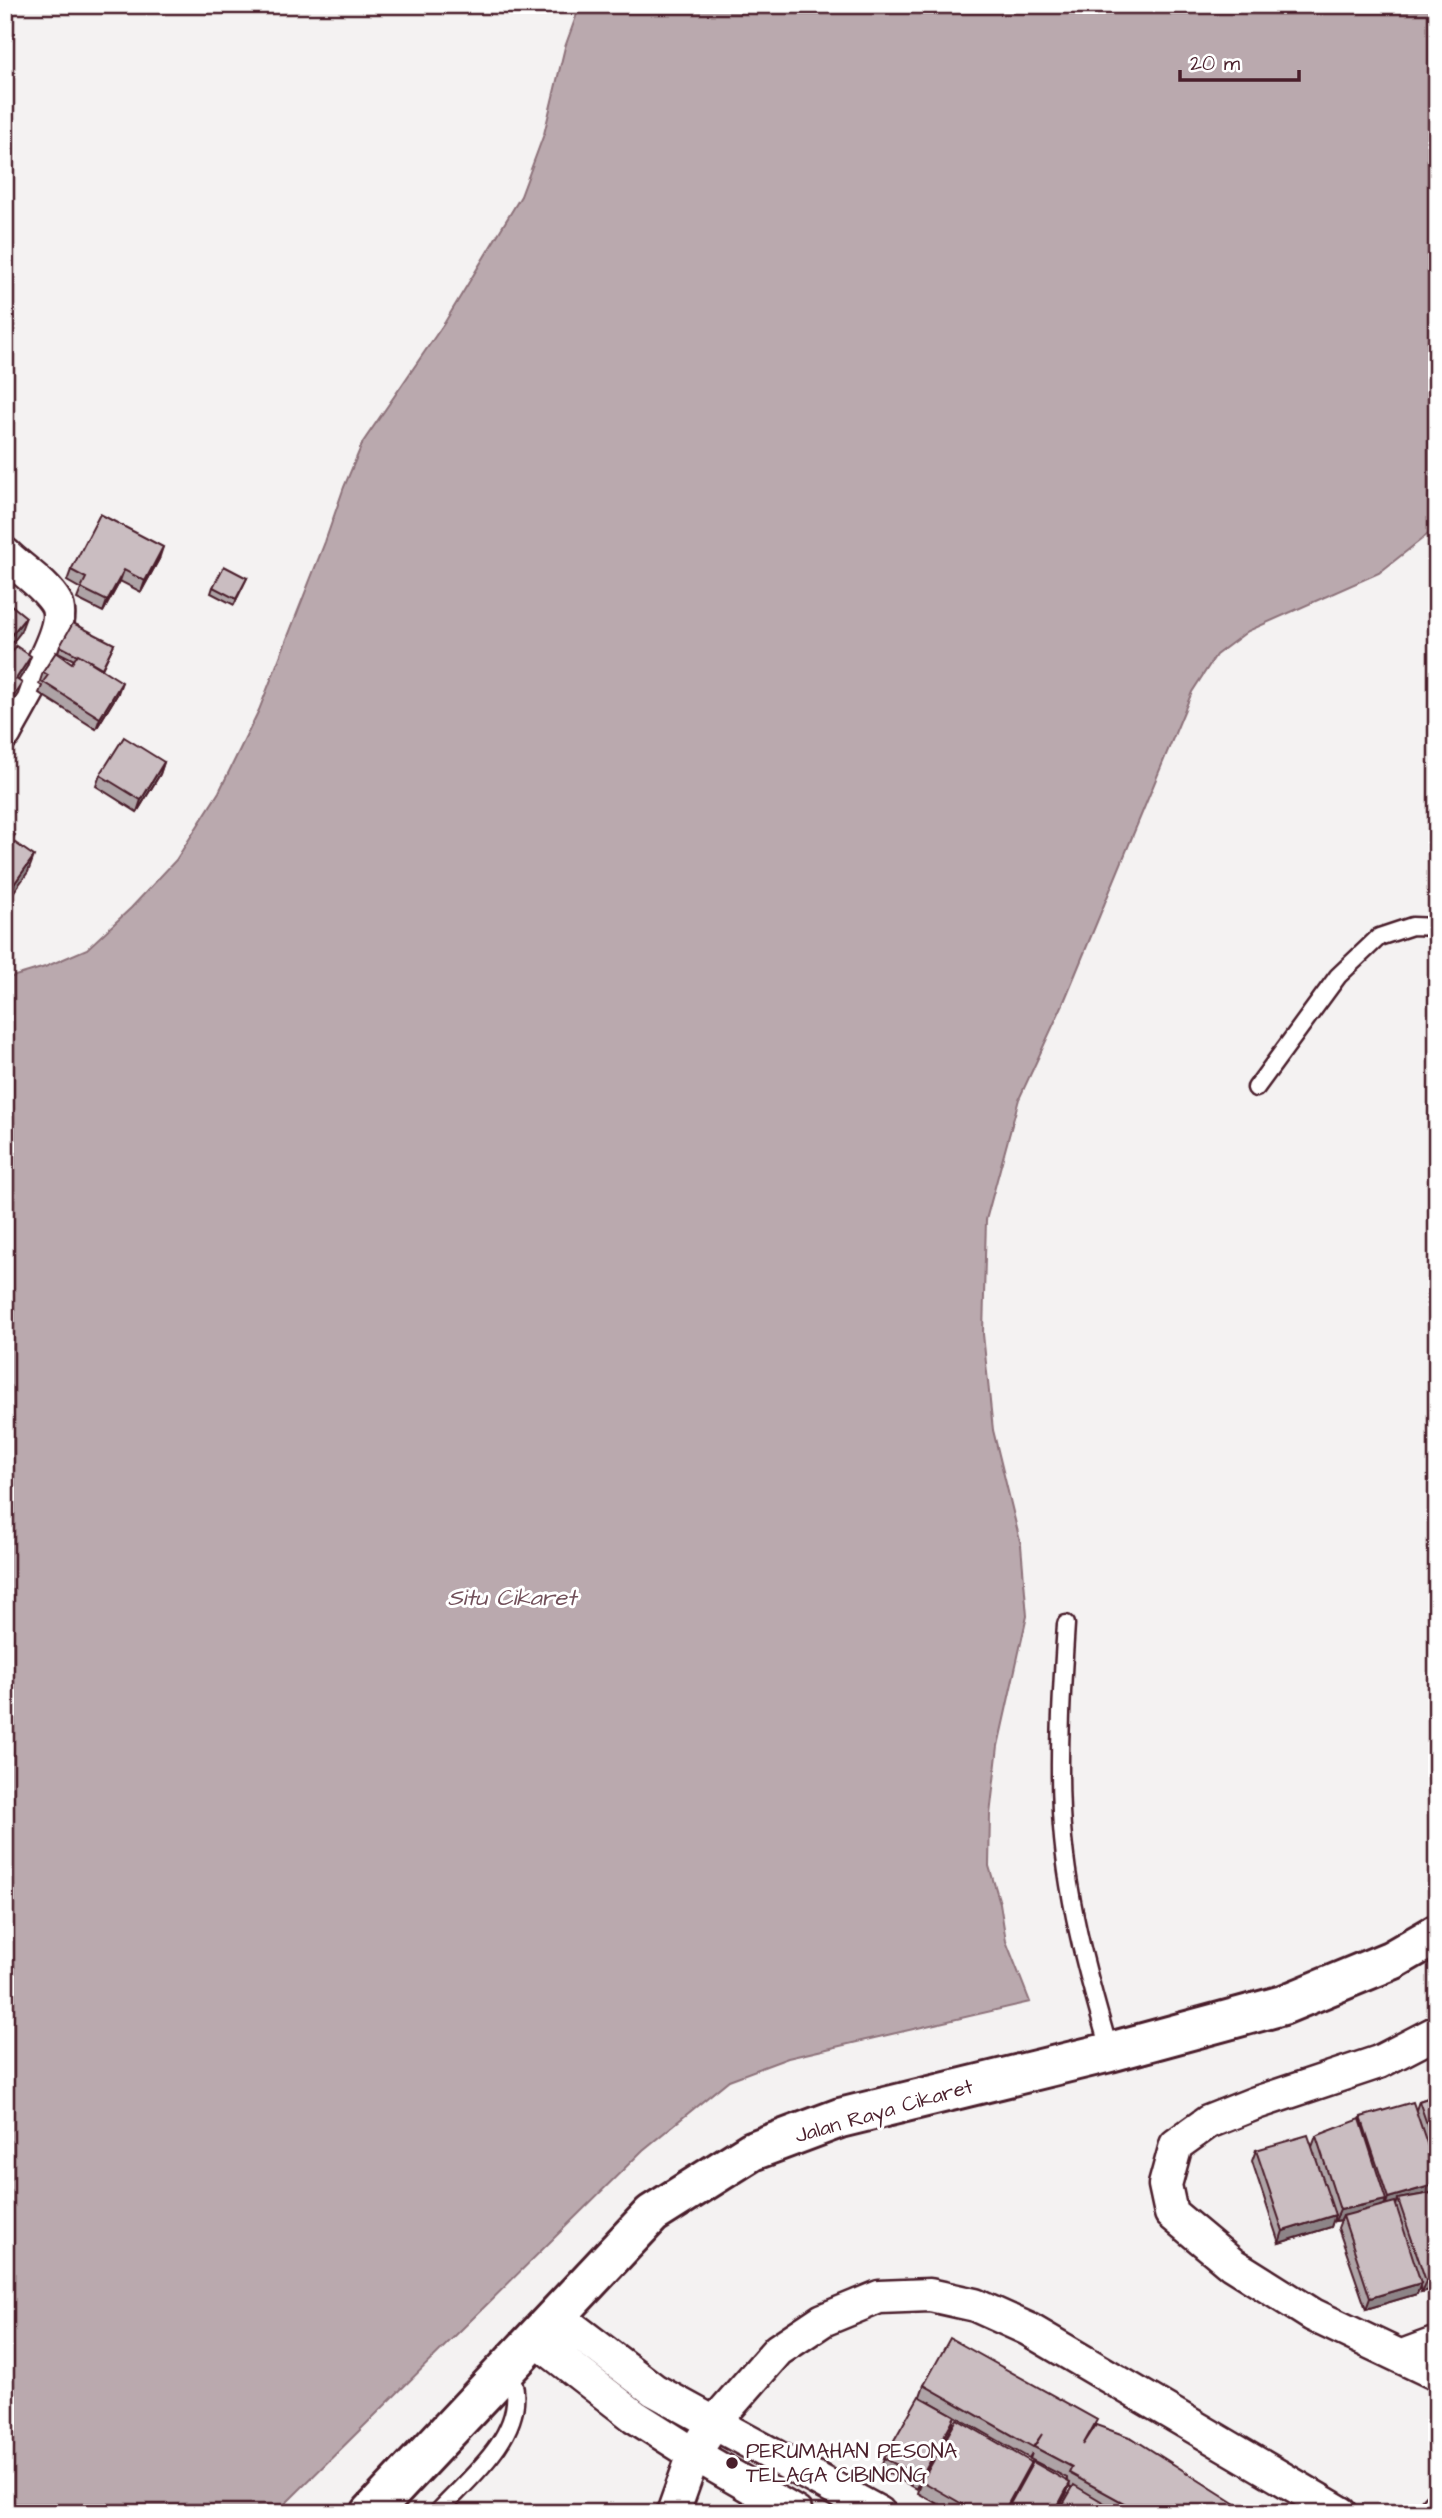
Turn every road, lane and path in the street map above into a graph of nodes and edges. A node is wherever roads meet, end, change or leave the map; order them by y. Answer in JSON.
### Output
{"nodes":[{"id":1,"x":5,"y":554,"type":"edge"},
{"id":2,"x":5,"y":733,"type":"edge"},
{"id":3,"x":1437,"y":927,"type":"edge"},
{"id":4,"x":1256,"y":1088,"type":"dead end"},
{"id":5,"x":1066,"y":1624,"type":"dead end"},
{"id":6,"x":1437,"y":1934,"type":"edge"},
{"id":7,"x":1437,"y":2032,"type":"edge"},
{"id":8,"x":1110,"y":2052,"type":"junction"},
{"id":9,"x":547,"y":2328,"type":"junction"},
{"id":10,"x":1437,"y":2343,"type":"edge"},
{"id":11,"x":1402,"y":2356,"type":"junction"},
{"id":12,"x":507,"y":2370,"type":"junction"},
{"id":13,"x":1437,"y":2374,"type":"edge"},
{"id":14,"x":714,"y":2423,"type":"junction"},
{"id":15,"x":694,"y":2454,"type":"junction"},
{"id":16,"x":1437,"y":2508,"type":"edge"},
{"id":17,"x":371,"y":2513,"type":"edge"},
{"id":18,"x":437,"y":2513,"type":"edge"},
{"id":19,"x":673,"y":2513,"type":"edge"},
{"id":20,"x":796,"y":2513,"type":"edge"},
{"id":21,"x":879,"y":2513,"type":"edge"},
{"id":22,"x":1342,"y":2513,"type":"edge"},
{"id":23,"x":1433,"y":2513,"type":"edge"}],
"edges":[{"from":1,"to":2,"type":"street"},
{"from":3,"to":4,"type":"lane"},
{"from":5,"to":8,"type":"lane"},
{"from":6,"to":8,"type":"main road","name":"Jalan Raya Cikaret"},
{"from":7,"to":11,"type":"street"},
{"from":8,"to":9,"type":"main road","name":"Jalan Raya Cikaret"},
{"from":9,"to":12,"type":"main road","name":"Jalan Raya Cikaret"},
{"from":9,"to":14,"type":"street"},
{"from":9,"to":15,"type":"street"},
{"from":10,"to":11,"type":"street"},
{"from":11,"to":13,"type":"street"},
{"from":12,"to":17,"type":"main road","name":"Jalan Raya Cikaret"},
{"from":12,"to":18,"type":"lane"},
{"from":14,"to":15,"type":"street"},
{"from":14,"to":21,"type":"street"},
{"from":14,"to":22,"type":"street"},
{"from":15,"to":19,"type":"street"},
{"from":15,"to":20,"type":"street"},
{"from":16,"to":23,"type":"street"}]}
